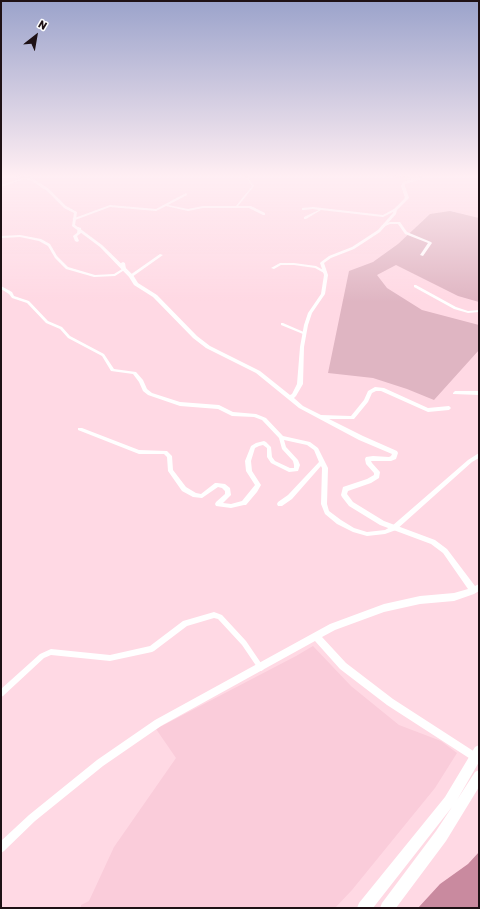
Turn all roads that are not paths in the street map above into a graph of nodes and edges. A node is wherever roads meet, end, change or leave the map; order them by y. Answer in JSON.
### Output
{"nodes":[{"id":1,"x":78,"y":217,"type":"edge"},
{"id":2,"x":391,"y":217,"type":"edge"},
{"id":3,"x":74,"y":219,"type":"joint"},
{"id":4,"x":383,"y":226,"type":"junction"},
{"id":5,"x":79,"y":228,"type":"junction"},
{"id":6,"x":1,"y":237,"type":"edge"},
{"id":7,"x":77,"y":241,"type":"dead end"},
{"id":8,"x":161,"y":255,"type":"dead end"},
{"id":9,"x":422,"y":256,"type":"dead end"},
{"id":10,"x":124,"y":266,"type":"junction"},
{"id":11,"x":273,"y":268,"type":"dead end"},
{"id":12,"x":325,"y":272,"type":"junction"},
{"id":13,"x":131,"y":276,"type":"junction"},
{"id":14,"x":415,"y":286,"type":"dead end"},
{"id":15,"x":1,"y":287,"type":"edge"},
{"id":16,"x":479,"y":311,"type":"edge"},
{"id":17,"x":282,"y":324,"type":"dead end"},
{"id":18,"x":304,"y":333,"type":"junction"},
{"id":19,"x":455,"y":393,"type":"dead end"},
{"id":20,"x":479,"y":393,"type":"edge"},
{"id":21,"x":290,"y":398,"type":"junction"},
{"id":22,"x":449,"y":408,"type":"dead end"},
{"id":23,"x":320,"y":416,"type":"junction"},
{"id":24,"x":80,"y":429,"type":"dead end"},
{"id":25,"x":281,"y":437,"type":"junction"},
{"id":26,"x":479,"y":455,"type":"edge"},
{"id":27,"x":321,"y":463,"type":"junction"},
{"id":28,"x":280,"y":504,"type":"dead end"},
{"id":29,"x":394,"y":528,"type":"junction"},
{"id":30,"x":477,"y":589,"type":"edge"},
{"id":31,"x":317,"y":637,"type":"junction"},
{"id":32,"x":261,"y":668,"type":"junction"},
{"id":33,"x":1,"y":694,"type":"edge"},
{"id":34,"x":477,"y":754,"type":"edge"},
{"id":35,"x":479,"y":776,"type":"edge"},
{"id":36,"x":1,"y":848,"type":"edge"},
{"id":37,"x":364,"y":908,"type":"edge"},
{"id":38,"x":387,"y":908,"type":"edge"}],
"edges":[{"from":1,"to":3,"type":"street"},
{"from":2,"to":4,"type":"street"},
{"from":3,"to":5,"type":"street"},
{"from":4,"to":9,"type":"street"},
{"from":4,"to":12,"type":"street"},
{"from":5,"to":7,"type":"street"},
{"from":5,"to":10,"type":"street"},
{"from":6,"to":10,"type":"street"},
{"from":8,"to":13,"type":"street"},
{"from":10,"to":13,"type":"street"},
{"from":11,"to":12,"type":"street"},
{"from":12,"to":18,"type":"street"},
{"from":13,"to":21,"type":"street"},
{"from":14,"to":16,"type":"street"},
{"from":15,"to":25,"type":"street"},
{"from":17,"to":18,"type":"street"},
{"from":18,"to":21,"type":"street"},
{"from":19,"to":20,"type":"street"},
{"from":21,"to":23,"type":"street"},
{"from":22,"to":23,"type":"street"},
{"from":23,"to":29,"type":"street"},
{"from":24,"to":25,"type":"street"},
{"from":25,"to":27,"type":"street"},
{"from":26,"to":29,"type":"street"},
{"from":27,"to":28,"type":"street"},
{"from":27,"to":29,"type":"street"},
{"from":29,"to":30,"type":"street"},
{"from":30,"to":31,"type":"street"},
{"from":31,"to":32,"type":"street"},
{"from":31,"to":34,"type":"street"},
{"from":32,"to":33,"type":"street"},
{"from":32,"to":36,"type":"street"},
{"from":34,"to":37,"type":"highway"},
{"from":35,"to":38,"type":"highway"}]}
